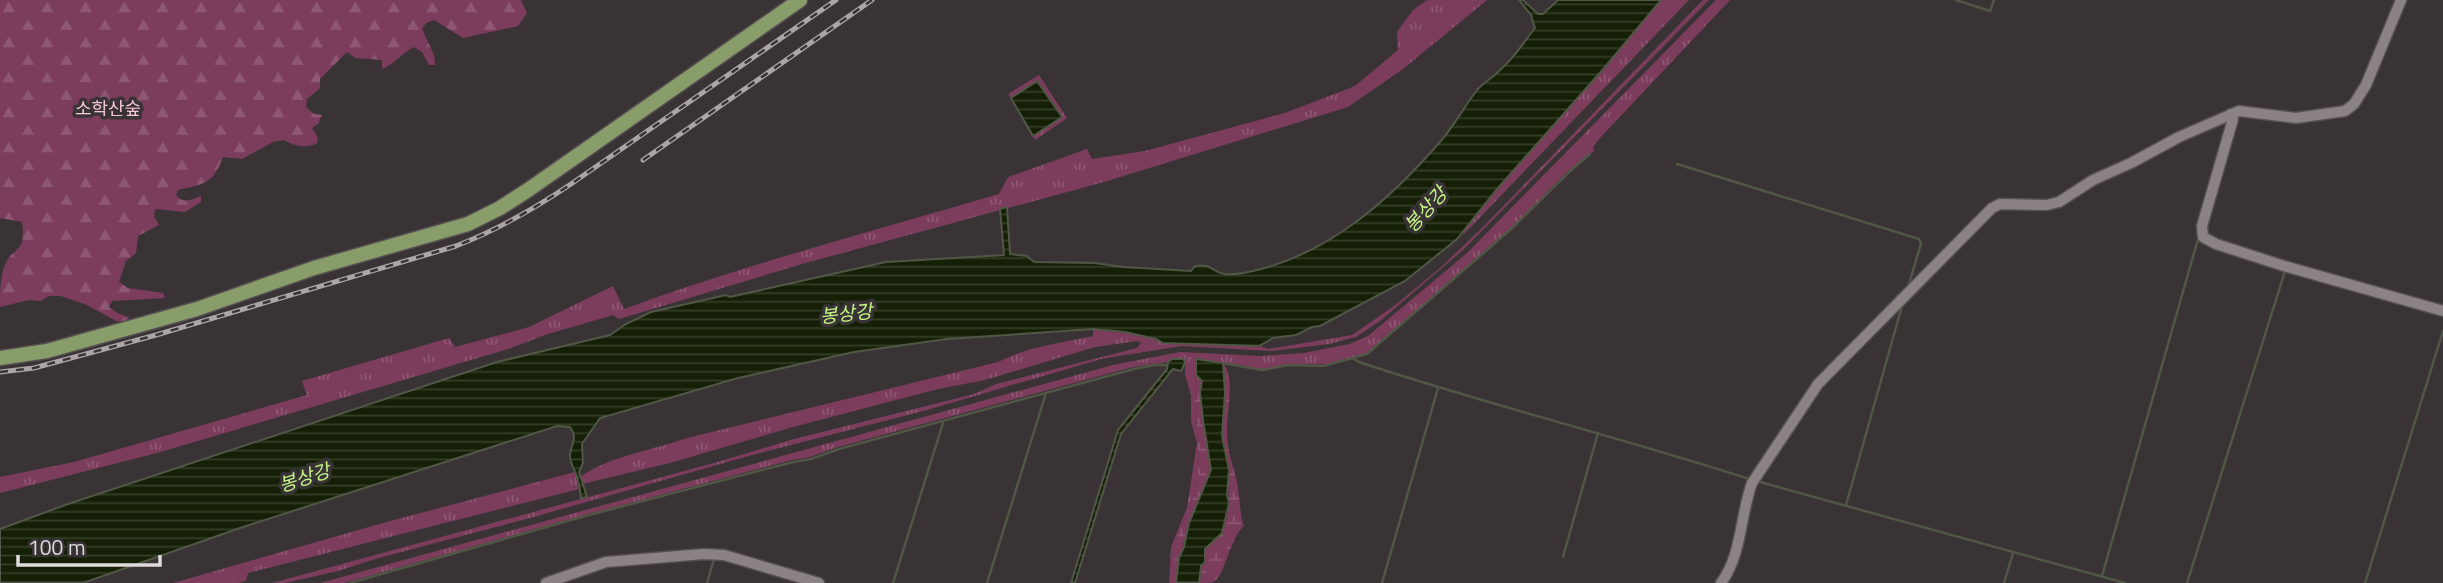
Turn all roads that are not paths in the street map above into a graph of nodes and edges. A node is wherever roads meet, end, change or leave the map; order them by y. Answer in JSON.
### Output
{"nodes":[{"id":1,"x":800,"y":0,"type":"edge"},
{"id":2,"x":2401,"y":0,"type":"edge"},
{"id":3,"x":2231,"y":114,"type":"junction"},
{"id":4,"x":2443,"y":311,"type":"edge"},
{"id":5,"x":0,"y":358,"type":"edge"},
{"id":6,"x":546,"y":583,"type":"edge"},
{"id":7,"x":819,"y":583,"type":"edge"},
{"id":8,"x":1721,"y":583,"type":"edge"}],
"edges":[{"from":1,"to":5,"type":"main road"},
{"from":2,"to":3,"type":"street"},
{"from":3,"to":4,"type":"street"},
{"from":3,"to":8,"type":"street"},
{"from":6,"to":7,"type":"street"}]}
